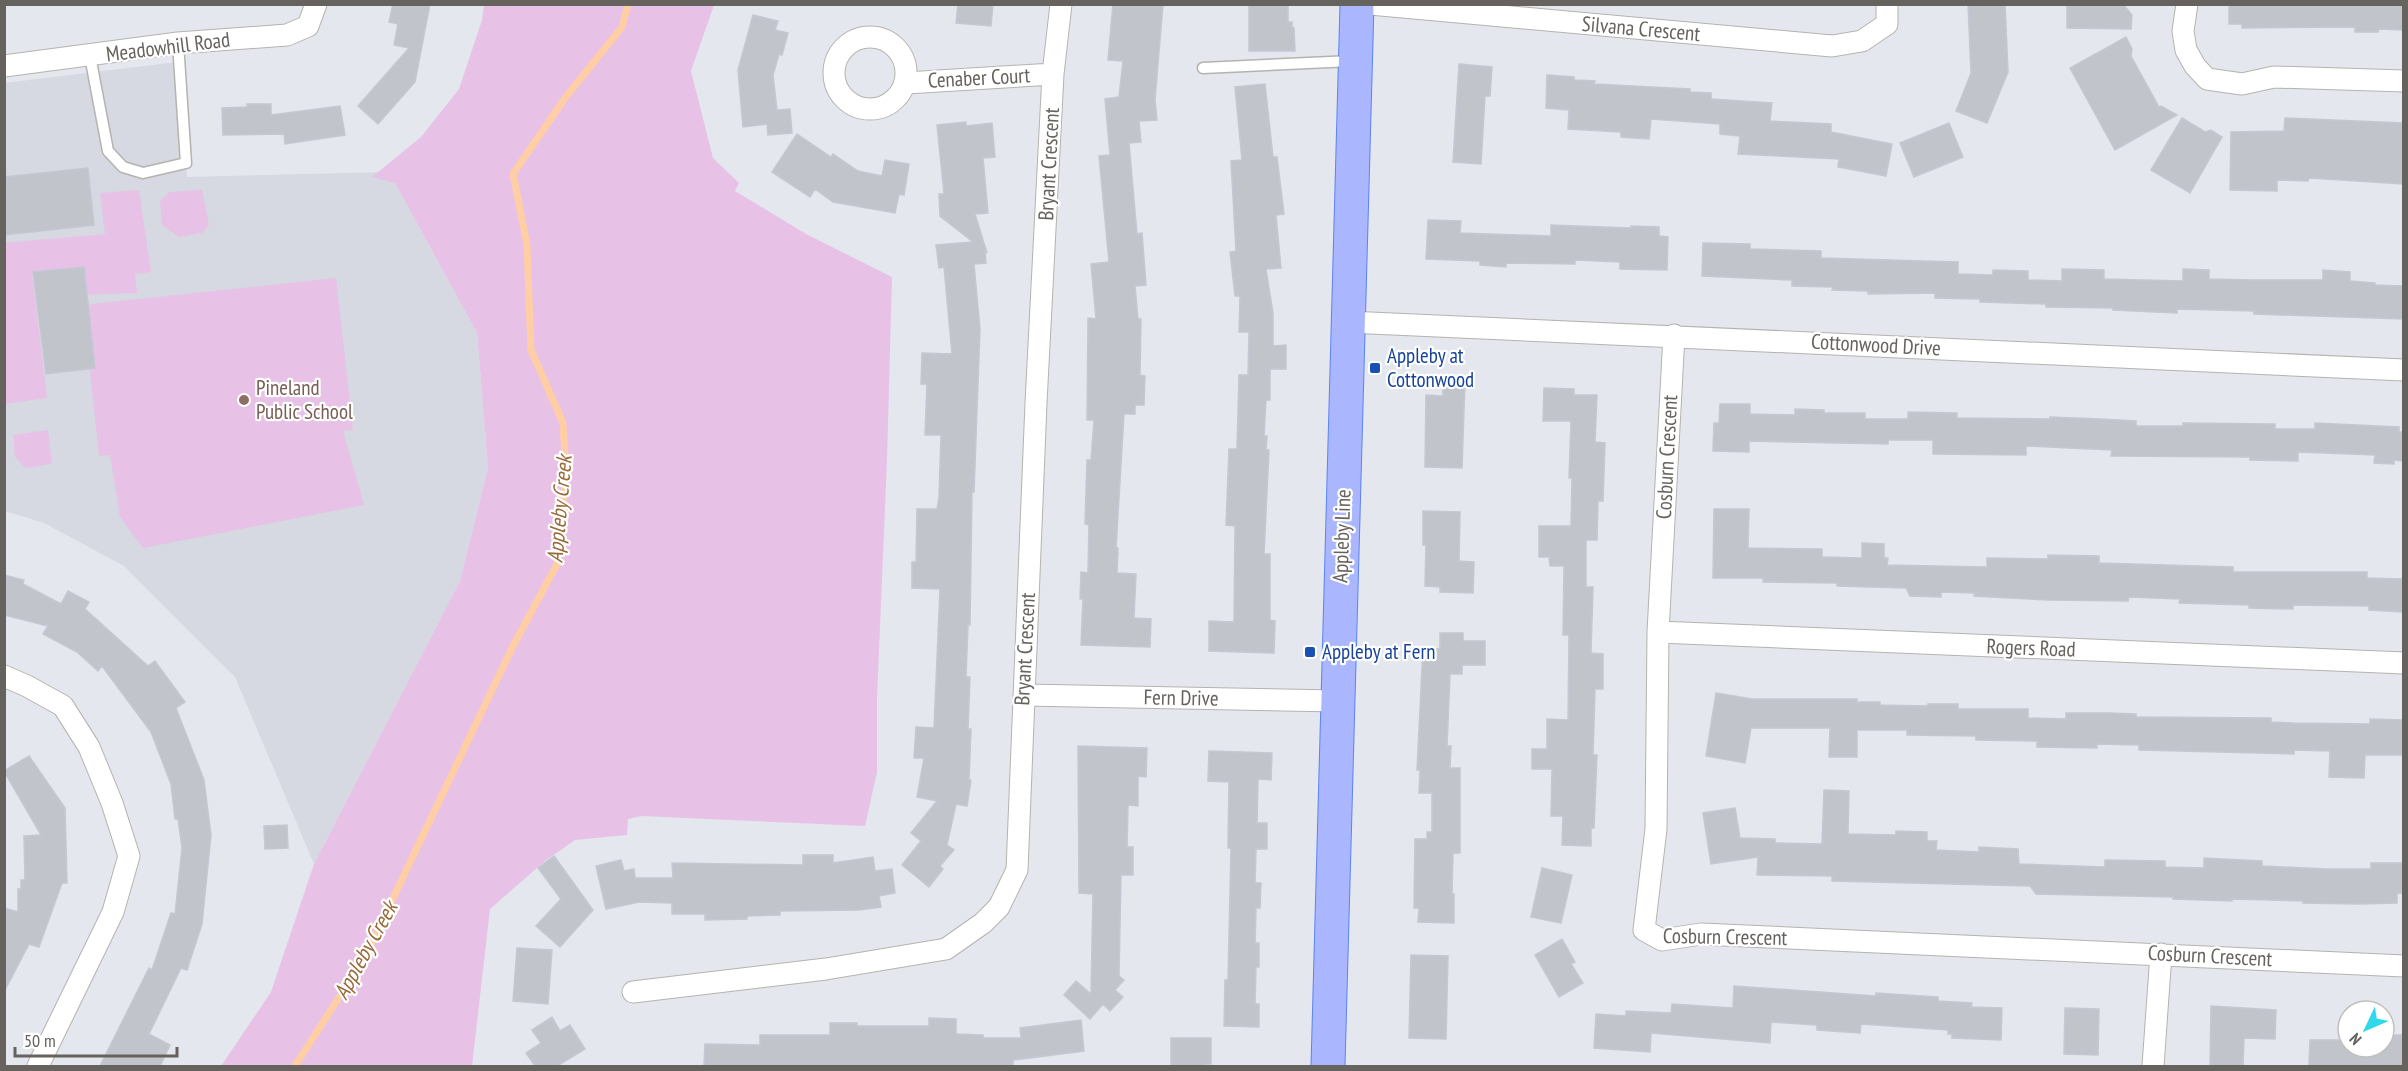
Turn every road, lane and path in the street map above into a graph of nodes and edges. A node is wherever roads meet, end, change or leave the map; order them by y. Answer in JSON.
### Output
{"nodes":[{"id":1,"x":316,"y":4,"type":"edge"},
{"id":2,"x":1061,"y":4,"type":"edge"},
{"id":3,"x":1357,"y":4,"type":"edge"},
{"id":4,"x":1370,"y":4,"type":"edge"},
{"id":5,"x":1887,"y":4,"type":"edge"},
{"id":6,"x":2187,"y":4,"type":"edge"},
{"id":7,"x":178,"y":43,"type":"junction"},
{"id":8,"x":90,"y":56,"type":"junction"},
{"id":9,"x":1355,"y":61,"type":"junction"},
{"id":10,"x":4,"y":66,"type":"edge"},
{"id":11,"x":1203,"y":68,"type":"dead end"},
{"id":12,"x":1053,"y":74,"type":"junction"},
{"id":13,"x":2403,"y":81,"type":"edge"},
{"id":14,"x":906,"y":83,"type":"dead end"},
{"id":15,"x":1348,"y":322,"type":"junction"},
{"id":16,"x":1674,"y":335,"type":"junction"},
{"id":17,"x":2403,"y":370,"type":"edge"},
{"id":18,"x":1658,"y":632,"type":"junction"},
{"id":19,"x":2403,"y":663,"type":"edge"},
{"id":20,"x":4,"y":676,"type":"edge"},
{"id":21,"x":1024,"y":695,"type":"junction"},
{"id":22,"x":1338,"y":701,"type":"junction"},
{"id":23,"x":2161,"y":954,"type":"junction"},
{"id":24,"x":2403,"y":966,"type":"edge"},
{"id":25,"x":633,"y":992,"type":"dead end"},
{"id":26,"x":38,"y":1066,"type":"edge"},
{"id":27,"x":1328,"y":1066,"type":"edge"},
{"id":28,"x":2153,"y":1066,"type":"edge"}],
"edges":[{"from":1,"to":7,"type":"street","name":"Meadowhill Road"},
{"from":2,"to":12,"type":"street","name":"Bryant Crescent"},
{"from":3,"to":9,"type":"main road","name":"Appleby Line"},
{"from":4,"to":5,"type":"street","name":"Silvana Crescent"},
{"from":6,"to":13,"type":"street"},
{"from":7,"to":8,"type":"street","name":"Meadowhill Road"},
{"from":7,"to":8,"type":"lane"},
{"from":8,"to":10,"type":"street","name":"Meadowhill Road"},
{"from":9,"to":11,"type":"lane"},
{"from":9,"to":15,"type":"main road","name":"Appleby Line"},
{"from":12,"to":14,"type":"street","name":"Cenaber Court"},
{"from":12,"to":21,"type":"street","name":"Bryant Crescent"},
{"from":15,"to":16,"type":"street","name":"Cottonwood Drive"},
{"from":15,"to":22,"type":"main road","name":"Appleby Line"},
{"from":16,"to":17,"type":"street","name":"Cottonwood Drive"},
{"from":16,"to":18,"type":"street","name":"Cosburn Crescent"},
{"from":18,"to":19,"type":"street","name":"Rogers Road"},
{"from":18,"to":23,"type":"street","name":"Cosburn Crescent"},
{"from":20,"to":26,"type":"street"},
{"from":21,"to":22,"type":"street","name":"Fern Drive"},
{"from":21,"to":25,"type":"street","name":"Bryant Crescent"},
{"from":22,"to":27,"type":"main road","name":"Appleby Line"},
{"from":23,"to":24,"type":"street","name":"Cosburn Crescent"},
{"from":23,"to":28,"type":"street"}]}
